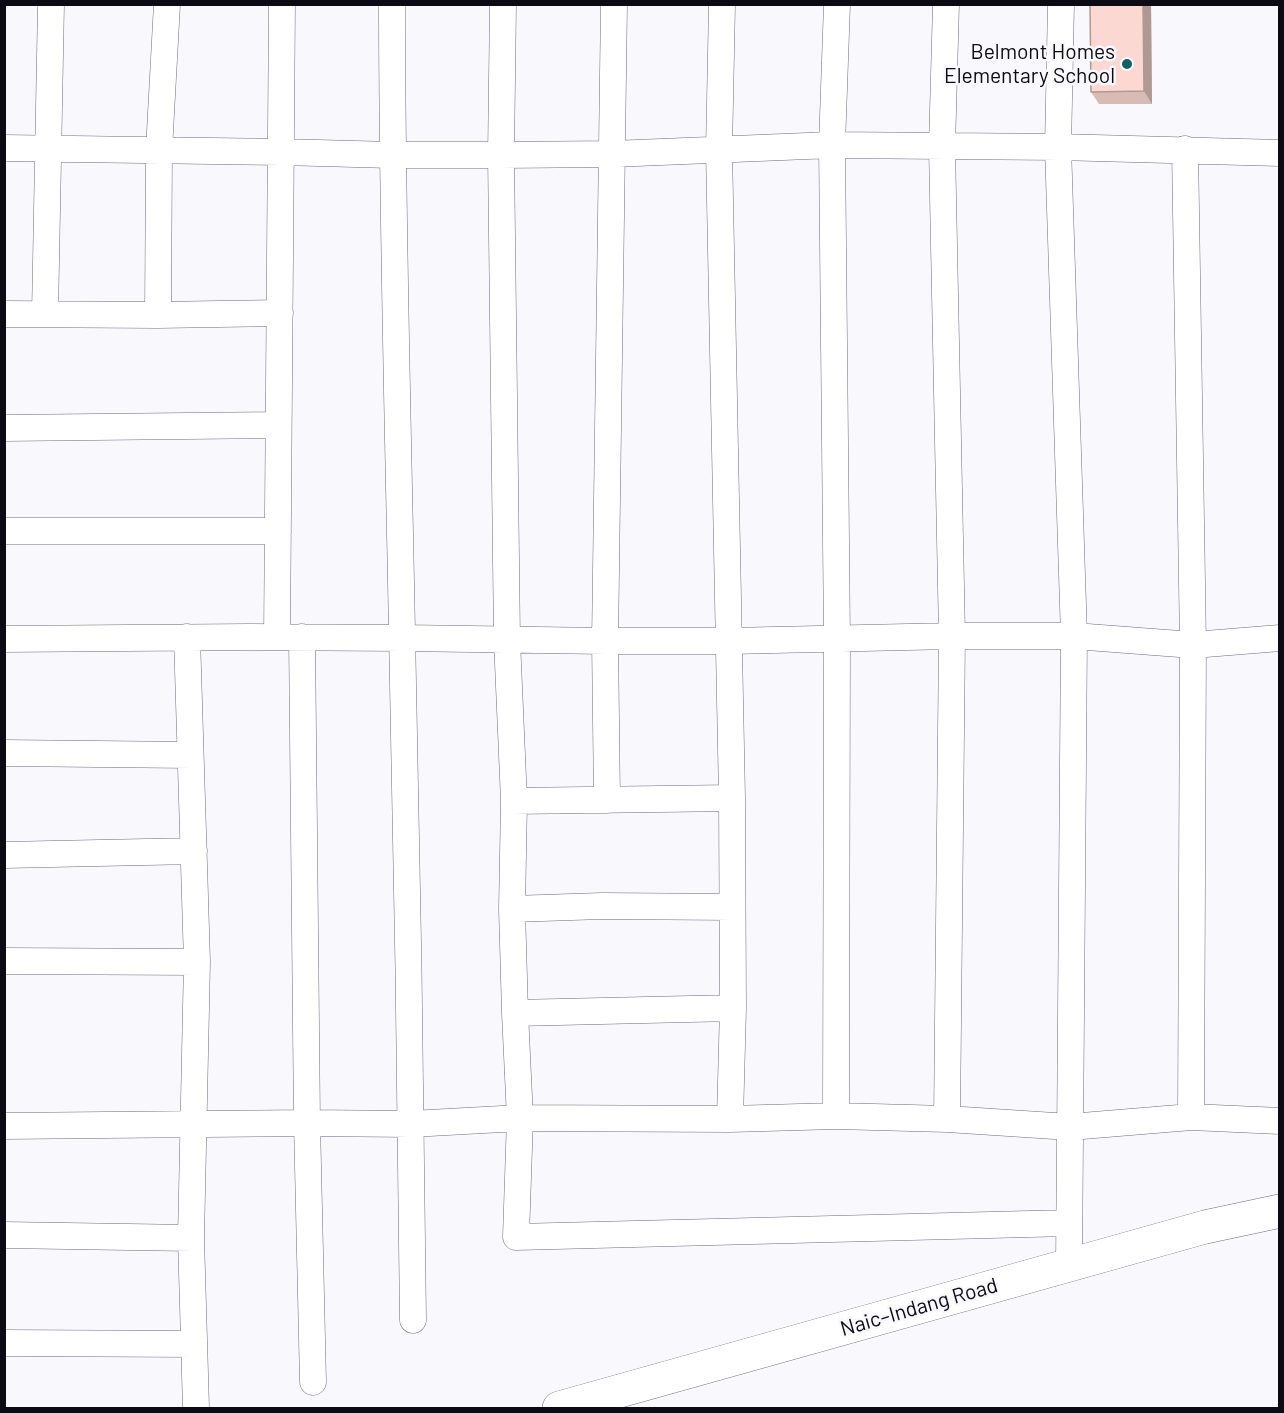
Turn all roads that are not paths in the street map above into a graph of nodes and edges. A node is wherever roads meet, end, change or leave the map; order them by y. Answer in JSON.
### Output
{"nodes":[{"id":1,"x":51,"y":4,"type":"edge"},
{"id":2,"x":167,"y":4,"type":"edge"},
{"id":3,"x":282,"y":4,"type":"edge"},
{"id":4,"x":392,"y":4,"type":"edge"},
{"id":5,"x":502,"y":4,"type":"edge"},
{"id":6,"x":614,"y":4,"type":"edge"},
{"id":7,"x":722,"y":4,"type":"edge"},
{"id":8,"x":837,"y":4,"type":"edge"},
{"id":9,"x":946,"y":4,"type":"edge"},
{"id":10,"x":1061,"y":4,"type":"edge"},
{"id":11,"x":832,"y":145,"type":"junction"},
{"id":12,"x":942,"y":147,"type":"junction"},
{"id":13,"x":1058,"y":147,"type":"junction"},
{"id":14,"x":4,"y":148,"type":"edge"},
{"id":15,"x":48,"y":148,"type":"junction"},
{"id":16,"x":1185,"y":149,"type":"junction"},
{"id":17,"x":159,"y":150,"type":"junction"},
{"id":18,"x":719,"y":150,"type":"junction"},
{"id":19,"x":281,"y":152,"type":"junction"},
{"id":20,"x":1280,"y":153,"type":"edge"},
{"id":21,"x":612,"y":154,"type":"junction"},
{"id":22,"x":392,"y":155,"type":"junction"},
{"id":23,"x":501,"y":155,"type":"junction"},
{"id":24,"x":4,"y":314,"type":"edge"},
{"id":25,"x":45,"y":314,"type":"junction"},
{"id":26,"x":280,"y":314,"type":"junction"},
{"id":27,"x":158,"y":315,"type":"junction"},
{"id":28,"x":278,"y":425,"type":"junction"},
{"id":29,"x":4,"y":428,"type":"edge"},
{"id":30,"x":4,"y":531,"type":"edge"},
{"id":31,"x":278,"y":531,"type":"junction"},
{"id":32,"x":952,"y":636,"type":"junction"},
{"id":33,"x":1074,"y":636,"type":"junction"},
{"id":34,"x":187,"y":637,"type":"junction"},
{"id":35,"x":302,"y":637,"type":"junction"},
{"id":36,"x":277,"y":638,"type":"junction"},
{"id":37,"x":403,"y":638,"type":"junction"},
{"id":38,"x":1280,"y":638,"type":"edge"},
{"id":39,"x":4,"y":639,"type":"edge"},
{"id":40,"x":837,"y":639,"type":"junction"},
{"id":41,"x":507,"y":640,"type":"junction"},
{"id":42,"x":605,"y":641,"type":"junction"},
{"id":43,"x":729,"y":641,"type":"junction"},
{"id":44,"x":1194,"y":645,"type":"junction"},
{"id":45,"x":4,"y":753,"type":"edge"},
{"id":46,"x":190,"y":755,"type":"junction"},
{"id":47,"x":732,"y":798,"type":"junction"},
{"id":48,"x":607,"y":800,"type":"junction"},
{"id":49,"x":514,"y":801,"type":"junction"},
{"id":50,"x":194,"y":851,"type":"junction"},
{"id":51,"x":4,"y":855,"type":"edge"},
{"id":52,"x":732,"y":907,"type":"junction"},
{"id":53,"x":512,"y":909,"type":"junction"},
{"id":54,"x":4,"y":961,"type":"edge"},
{"id":55,"x":197,"y":962,"type":"junction"},
{"id":56,"x":733,"y":1008,"type":"junction"},
{"id":57,"x":515,"y":1014,"type":"junction"},
{"id":58,"x":836,"y":1116,"type":"junction"},
{"id":59,"x":1191,"y":1117,"type":"junction"},
{"id":60,"x":520,"y":1118,"type":"junction"},
{"id":61,"x":730,"y":1119,"type":"junction"},
{"id":62,"x":946,"y":1119,"type":"junction"},
{"id":63,"x":1280,"y":1121,"type":"edge"},
{"id":64,"x":307,"y":1123,"type":"junction"},
{"id":65,"x":194,"y":1124,"type":"junction"},
{"id":66,"x":411,"y":1124,"type":"junction"},
{"id":67,"x":4,"y":1126,"type":"edge"},
{"id":68,"x":1070,"y":1128,"type":"junction"},
{"id":69,"x":1280,"y":1211,"type":"edge"},
{"id":70,"x":1069,"y":1223,"type":"junction"},
{"id":71,"x":4,"y":1235,"type":"edge"},
{"id":72,"x":191,"y":1238,"type":"junction"},
{"id":73,"x":1068,"y":1265,"type":"junction"},
{"id":74,"x":413,"y":1320,"type":"dead end"},
{"id":75,"x":4,"y":1343,"type":"edge"},
{"id":76,"x":194,"y":1344,"type":"junction"},
{"id":77,"x":313,"y":1382,"type":"dead end"},
{"id":78,"x":196,"y":1408,"type":"edge"},
{"id":79,"x":559,"y":1408,"type":"edge"}],
"edges":[{"from":1,"to":15,"type":"street"},
{"from":2,"to":17,"type":"street"},
{"from":3,"to":19,"type":"street"},
{"from":4,"to":22,"type":"street"},
{"from":5,"to":23,"type":"street"},
{"from":6,"to":21,"type":"street"},
{"from":7,"to":18,"type":"street"},
{"from":8,"to":11,"type":"street"},
{"from":9,"to":12,"type":"street"},
{"from":10,"to":13,"type":"street"},
{"from":11,"to":12,"type":"street"},
{"from":11,"to":18,"type":"street"},
{"from":11,"to":40,"type":"street"},
{"from":12,"to":13,"type":"street"},
{"from":12,"to":32,"type":"street"},
{"from":13,"to":16,"type":"street"},
{"from":13,"to":33,"type":"street"},
{"from":14,"to":15,"type":"street"},
{"from":15,"to":17,"type":"street"},
{"from":15,"to":25,"type":"street"},
{"from":16,"to":20,"type":"street"},
{"from":16,"to":44,"type":"street"},
{"from":17,"to":19,"type":"street"},
{"from":17,"to":27,"type":"street"},
{"from":18,"to":21,"type":"street"},
{"from":18,"to":43,"type":"street"},
{"from":19,"to":22,"type":"street"},
{"from":19,"to":26,"type":"street"},
{"from":21,"to":23,"type":"street"},
{"from":21,"to":42,"type":"street"},
{"from":22,"to":23,"type":"street"},
{"from":22,"to":37,"type":"street"},
{"from":23,"to":41,"type":"street"},
{"from":24,"to":25,"type":"street"},
{"from":25,"to":27,"type":"street"},
{"from":26,"to":27,"type":"street"},
{"from":26,"to":28,"type":"street"},
{"from":28,"to":29,"type":"street"},
{"from":28,"to":31,"type":"street"},
{"from":30,"to":31,"type":"street"},
{"from":31,"to":36,"type":"street"},
{"from":32,"to":33,"type":"street"},
{"from":32,"to":40,"type":"street"},
{"from":32,"to":62,"type":"street"},
{"from":33,"to":44,"type":"street"},
{"from":33,"to":68,"type":"street"},
{"from":34,"to":36,"type":"street"},
{"from":34,"to":39,"type":"street"},
{"from":34,"to":46,"type":"street"},
{"from":35,"to":36,"type":"street"},
{"from":35,"to":37,"type":"street"},
{"from":35,"to":64,"type":"street"},
{"from":37,"to":41,"type":"street"},
{"from":37,"to":66,"type":"street"},
{"from":38,"to":44,"type":"street"},
{"from":40,"to":43,"type":"street"},
{"from":40,"to":58,"type":"street"},
{"from":41,"to":42,"type":"street"},
{"from":41,"to":49,"type":"street"},
{"from":42,"to":43,"type":"street"},
{"from":42,"to":48,"type":"street"},
{"from":43,"to":47,"type":"street"},
{"from":44,"to":59,"type":"street"},
{"from":45,"to":46,"type":"street"},
{"from":46,"to":50,"type":"street"},
{"from":47,"to":48,"type":"street"},
{"from":47,"to":52,"type":"street"},
{"from":48,"to":49,"type":"street"},
{"from":49,"to":53,"type":"street"},
{"from":50,"to":51,"type":"street"},
{"from":50,"to":55,"type":"street"},
{"from":52,"to":53,"type":"street"},
{"from":52,"to":56,"type":"street"},
{"from":53,"to":57,"type":"street"},
{"from":54,"to":55,"type":"street"},
{"from":55,"to":65,"type":"street"},
{"from":56,"to":57,"type":"street"},
{"from":56,"to":61,"type":"street"},
{"from":57,"to":60,"type":"street"},
{"from":58,"to":61,"type":"street"},
{"from":58,"to":62,"type":"street"},
{"from":59,"to":63,"type":"street"},
{"from":59,"to":68,"type":"street"},
{"from":60,"to":61,"type":"street"},
{"from":60,"to":66,"type":"street"},
{"from":60,"to":70,"type":"street"},
{"from":62,"to":68,"type":"street"},
{"from":64,"to":65,"type":"street"},
{"from":64,"to":66,"type":"street"},
{"from":64,"to":77,"type":"street"},
{"from":65,"to":67,"type":"street"},
{"from":65,"to":72,"type":"street"},
{"from":66,"to":74,"type":"street"},
{"from":68,"to":70,"type":"street"},
{"from":69,"to":73,"type":"main road","name":"Naic–Indang Road"},
{"from":70,"to":73,"type":"street"},
{"from":71,"to":72,"type":"street"},
{"from":72,"to":76,"type":"street"},
{"from":73,"to":79,"type":"main road","name":"Naic–Indang Road"},
{"from":75,"to":76,"type":"street"},
{"from":76,"to":78,"type":"street"}]}
